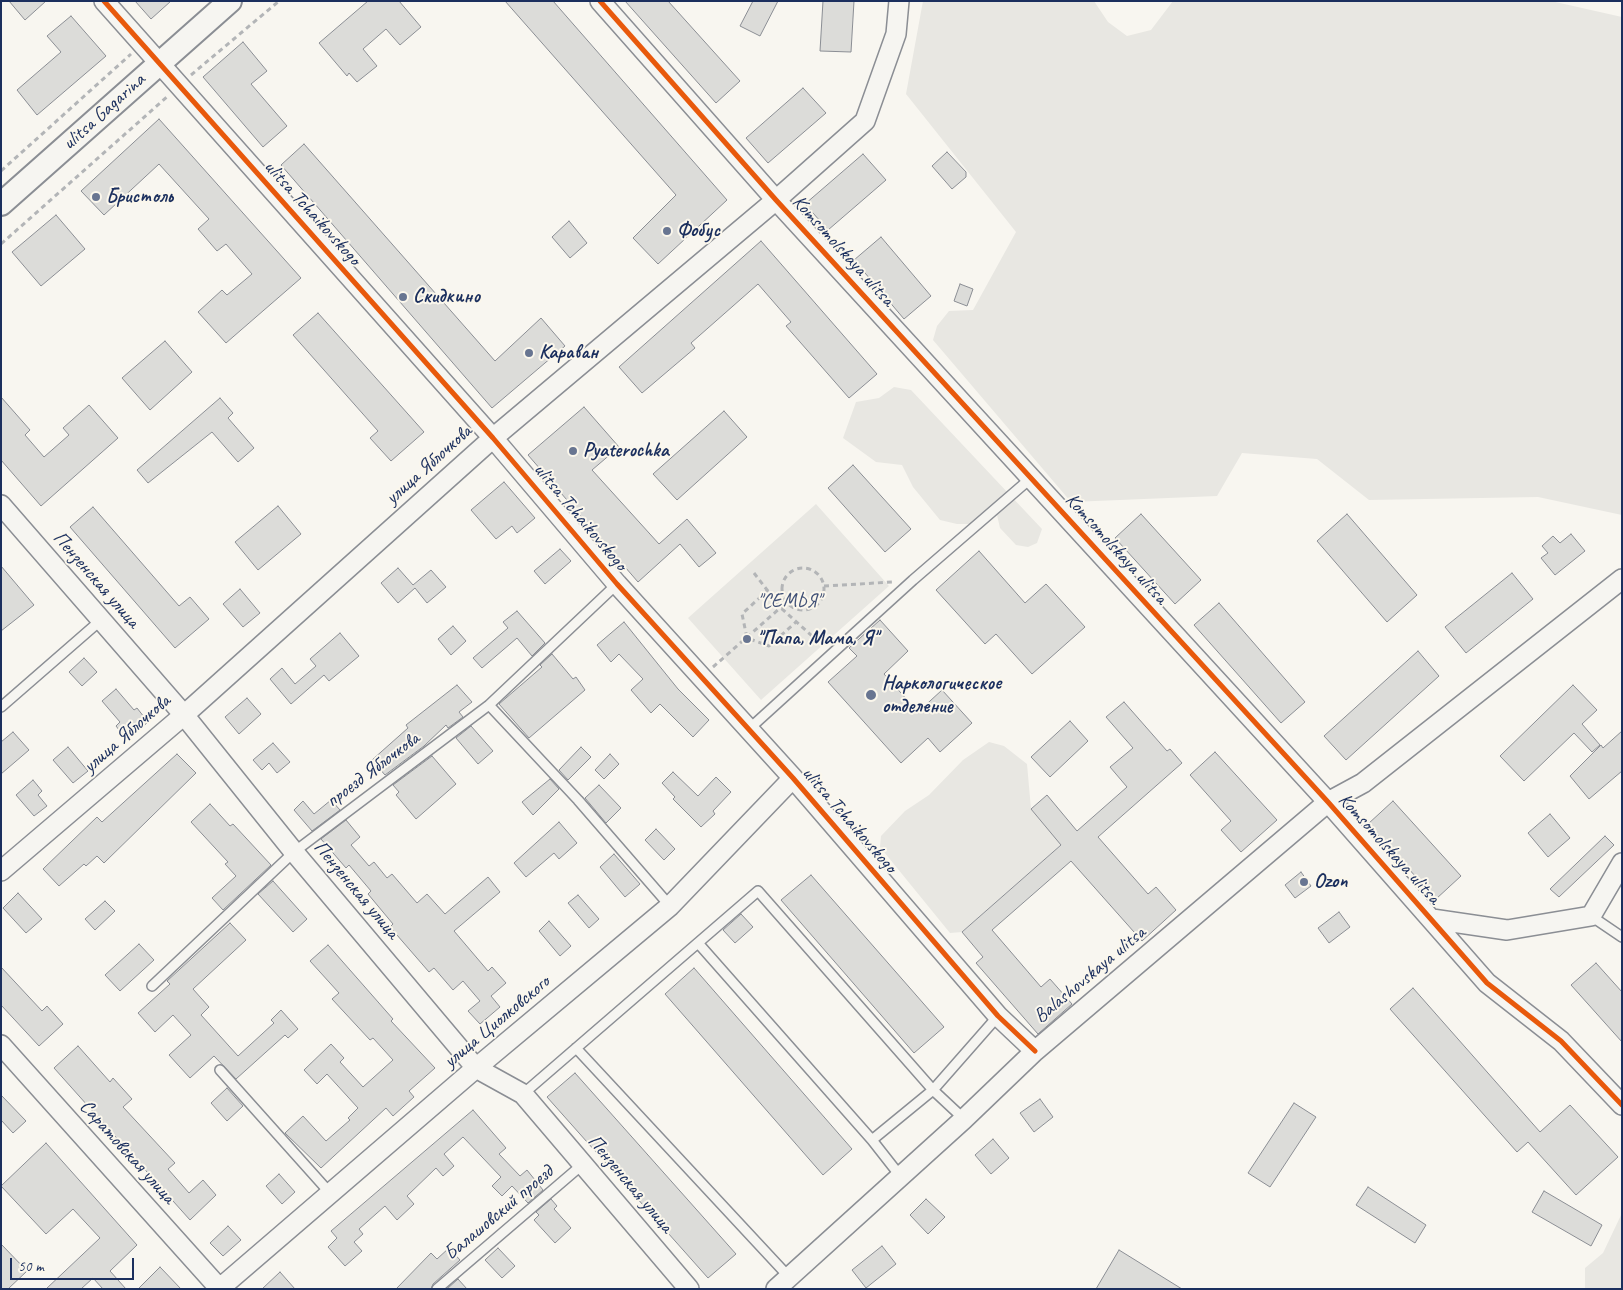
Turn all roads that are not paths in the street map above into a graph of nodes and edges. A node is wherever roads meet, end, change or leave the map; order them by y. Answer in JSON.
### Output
{"nodes":[{"id":1,"x":104,"y":1,"type":"edge"},
{"id":2,"x":230,"y":1,"type":"edge"},
{"id":3,"x":600,"y":1,"type":"edge"},
{"id":4,"x":899,"y":1,"type":"edge"},
{"id":5,"x":158,"y":63,"type":"junction"},
{"id":6,"x":776,"y":200,"type":"junction"},
{"id":7,"x":1,"y":204,"type":"edge"},
{"id":8,"x":493,"y":438,"type":"junction"},
{"id":9,"x":1031,"y":478,"type":"junction"},
{"id":10,"x":1,"y":505,"type":"edge"},
{"id":11,"x":1622,"y":579,"type":"edge"},
{"id":12,"x":617,"y":584,"type":"junction"},
{"id":13,"x":101,"y":620,"type":"junction"},
{"id":14,"x":489,"y":705,"type":"junction"},
{"id":15,"x":1,"y":707,"type":"edge"},
{"id":16,"x":184,"y":715,"type":"junction"},
{"id":17,"x":749,"y":730,"type":"junction"},
{"id":18,"x":793,"y":778,"type":"junction"},
{"id":19,"x":1328,"y":802,"type":"junction"},
{"id":20,"x":294,"y":852,"type":"junction"},
{"id":21,"x":1622,"y":864,"type":"edge"},
{"id":22,"x":1,"y":871,"type":"edge"},
{"id":23,"x":670,"y":906,"type":"junction"},
{"id":24,"x":1591,"y":916,"type":"junction"},
{"id":25,"x":1432,"y":919,"type":"junction"},
{"id":26,"x":1622,"y":937,"type":"edge"},
{"id":27,"x":698,"y":943,"type":"junction"},
{"id":28,"x":152,"y":986,"type":"dead end"},
{"id":29,"x":998,"y":1016,"type":"junction"},
{"id":30,"x":1,"y":1045,"type":"edge"},
{"id":31,"x":576,"y":1048,"type":"junction"},
{"id":32,"x":1035,"y":1051,"type":"junction"},
{"id":33,"x":476,"y":1068,"type":"junction"},
{"id":34,"x":220,"y":1070,"type":"dead end"},
{"id":35,"x":933,"y":1090,"type":"junction"},
{"id":36,"x":523,"y":1094,"type":"junction"},
{"id":37,"x":1622,"y":1105,"type":"edge"},
{"id":38,"x":964,"y":1119,"type":"junction"},
{"id":39,"x":872,"y":1140,"type":"junction"},
{"id":40,"x":583,"y":1164,"type":"junction"},
{"id":41,"x":900,"y":1177,"type":"junction"},
{"id":42,"x":330,"y":1193,"type":"junction"},
{"id":43,"x":782,"y":1283,"type":"edge"},
{"id":44,"x":219,"y":1289,"type":"edge"},
{"id":45,"x":437,"y":1289,"type":"edge"},
{"id":46,"x":689,"y":1289,"type":"edge"}],
"edges":[{"from":1,"to":5,"type":"street","name":"ulitsa Tchaikovskogo"},
{"from":2,"to":5,"type":"street","name":"ulitsa Gagarina"},
{"from":3,"to":6,"type":"street","name":"Komsomolskaya ulitsa"},
{"from":4,"to":6,"type":"street","name":"улица Яблочкова"},
{"from":5,"to":7,"type":"street","name":"ulitsa Gagarina"},
{"from":5,"to":8,"type":"street","name":"ulitsa Tchaikovskogo"},
{"from":6,"to":8,"type":"street","name":"улица Яблочкова"},
{"from":6,"to":9,"type":"street","name":"Komsomolskaya ulitsa"},
{"from":8,"to":12,"type":"street","name":"ulitsa Tchaikovskogo"},
{"from":8,"to":16,"type":"street","name":"улица Яблочкова"},
{"from":9,"to":17,"type":"lane"},
{"from":9,"to":19,"type":"street","name":"Komsomolskaya ulitsa"},
{"from":10,"to":13,"type":"street","name":"Пензенская улица"},
{"from":11,"to":19,"type":"street","name":"Balashovskaya ulitsa"},
{"from":12,"to":14,"type":"lane","name":"проезд Яблочкова"},
{"from":12,"to":17,"type":"street","name":"ulitsa Tchaikovskogo"},
{"from":13,"to":15,"type":"lane"},
{"from":13,"to":16,"type":"street","name":"Пензенская улица"},
{"from":14,"to":20,"type":"lane","name":"проезд Яблочкова"},
{"from":14,"to":23,"type":"lane"},
{"from":16,"to":20,"type":"street","name":"Пензенская улица"},
{"from":16,"to":22,"type":"street","name":"улица Яблочкова"},
{"from":17,"to":18,"type":"street","name":"ulitsa Tchaikovskogo"},
{"from":18,"to":23,"type":"street","name":"улица Циолковского"},
{"from":18,"to":29,"type":"street","name":"ulitsa Tchaikovskogo"},
{"from":19,"to":25,"type":"street","name":"Komsomolskaya ulitsa"},
{"from":19,"to":32,"type":"street","name":"Balashovskaya ulitsa"},
{"from":20,"to":28,"type":"lane","name":"проезд Яблочкова"},
{"from":20,"to":33,"type":"street","name":"Пензенская улица"},
{"from":21,"to":24,"type":"street"},
{"from":23,"to":33,"type":"street","name":"улица Циолковского"},
{"from":24,"to":25,"type":"street"},
{"from":24,"to":26,"type":"lane"},
{"from":25,"to":37,"type":"street","name":"Komsomolskaya ulitsa"},
{"from":27,"to":31,"type":"lane"},
{"from":27,"to":35,"type":"lane"},
{"from":27,"to":39,"type":"lane"},
{"from":29,"to":32,"type":"street","name":"ulitsa Tchaikovskogo"},
{"from":29,"to":35,"type":"lane"},
{"from":30,"to":44,"type":"street","name":"Саратовская улица"},
{"from":31,"to":36,"type":"lane"},
{"from":31,"to":43,"type":"lane"},
{"from":32,"to":38,"type":"street","name":"Balashovskaya ulitsa"},
{"from":33,"to":36,"type":"street","name":"Пензенская улица"},
{"from":33,"to":42,"type":"street","name":"улица Циолковского"},
{"from":34,"to":42,"type":"lane"},
{"from":35,"to":38,"type":"lane"},
{"from":35,"to":39,"type":"lane"},
{"from":36,"to":40,"type":"street","name":"Пензенская улица"},
{"from":38,"to":41,"type":"street","name":"Balashovskaya ulitsa"},
{"from":39,"to":41,"type":"lane"},
{"from":40,"to":45,"type":"lane","name":"Балашовский проезд"},
{"from":40,"to":46,"type":"street","name":"Пензенская улица"},
{"from":41,"to":43,"type":"street","name":"Balashovskaya ulitsa"},
{"from":42,"to":44,"type":"street","name":"улица Циолковского"}]}
